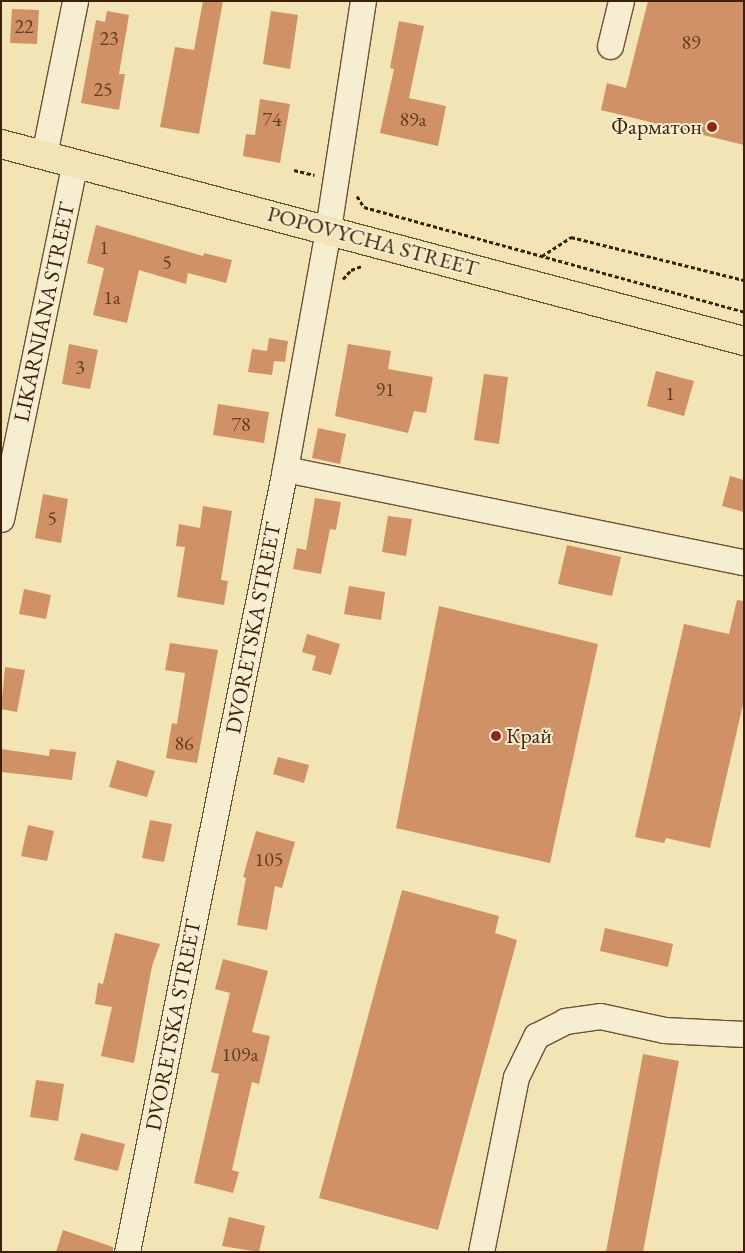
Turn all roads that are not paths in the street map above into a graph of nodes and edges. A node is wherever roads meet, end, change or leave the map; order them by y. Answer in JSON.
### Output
{"nodes":[{"id":1,"x":75,"y":1,"type":"edge"},
{"id":2,"x":363,"y":1,"type":"edge"},
{"id":3,"x":622,"y":1,"type":"edge"},
{"id":4,"x":610,"y":46,"type":"dead end"},
{"id":5,"x":1,"y":144,"type":"edge"},
{"id":6,"x":44,"y":155,"type":"junction"},
{"id":7,"x":75,"y":163,"type":"junction"},
{"id":8,"x":328,"y":229,"type":"junction"},
{"id":9,"x":744,"y":340,"type":"edge"},
{"id":10,"x":285,"y":469,"type":"junction"},
{"id":11,"x":1,"y":519,"type":"edge"},
{"id":12,"x":744,"y":562,"type":"edge"},
{"id":13,"x":744,"y":1034,"type":"edge"},
{"id":14,"x":127,"y":1252,"type":"edge"},
{"id":15,"x":481,"y":1252,"type":"edge"}],
"edges":[{"from":1,"to":6,"type":"street"},
{"from":2,"to":8,"type":"street","name":"DVORETSKA STREET"},
{"from":3,"to":4,"type":"street"},
{"from":5,"to":6,"type":"main road","name":"POPOVYCHA STREET"},
{"from":6,"to":7,"type":"main road","name":"POPOVYCHA STREET"},
{"from":7,"to":8,"type":"main road","name":"POPOVYCHA STREET"},
{"from":7,"to":11,"type":"street","name":"LIKARNIANA STREET"},
{"from":8,"to":9,"type":"main road","name":"POPOVYCHA STREET"},
{"from":8,"to":10,"type":"street","name":"DVORETSKA STREET"},
{"from":10,"to":12,"type":"street"},
{"from":10,"to":14,"type":"street","name":"DVORETSKA STREET"},
{"from":13,"to":15,"type":"street"}]}
